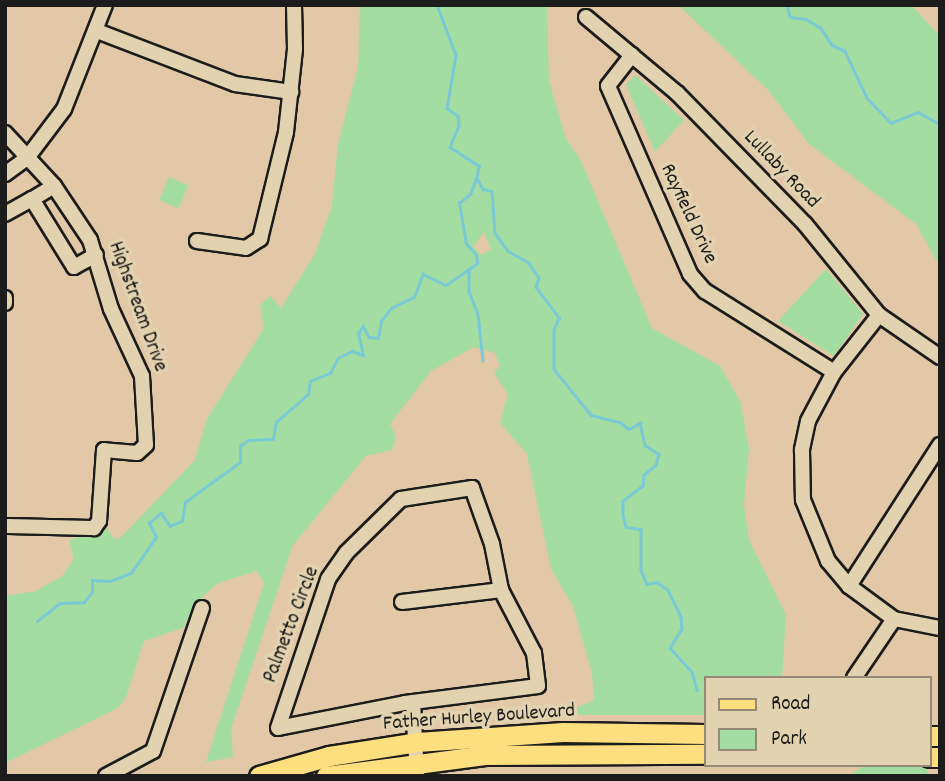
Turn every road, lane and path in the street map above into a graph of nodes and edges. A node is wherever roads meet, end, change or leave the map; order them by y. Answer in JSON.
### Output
{"nodes":[{"id":1,"x":105,"y":5,"type":"edge"},
{"id":2,"x":294,"y":5,"type":"edge"},
{"id":3,"x":586,"y":17,"type":"dead end"},
{"id":4,"x":97,"y":31,"type":"junction"},
{"id":5,"x":632,"y":55,"type":"junction"},
{"id":6,"x":291,"y":92,"type":"junction"},
{"id":7,"x":5,"y":133,"type":"edge"},
{"id":8,"x":27,"y":158,"type":"junction"},
{"id":9,"x":5,"y":174,"type":"edge"},
{"id":10,"x":54,"y":186,"type":"junction"},
{"id":11,"x":32,"y":199,"type":"junction"},
{"id":12,"x":5,"y":214,"type":"edge"},
{"id":13,"x":197,"y":242,"type":"dead end"},
{"id":14,"x":96,"y":255,"type":"junction"},
{"id":15,"x":878,"y":315,"type":"junction"},
{"id":16,"x":940,"y":357,"type":"edge"},
{"id":17,"x":834,"y":372,"type":"junction"},
{"id":18,"x":940,"y":445,"type":"edge"},
{"id":19,"x":5,"y":526,"type":"edge"},
{"id":20,"x":849,"y":586,"type":"junction"},
{"id":21,"x":501,"y":590,"type":"junction"},
{"id":22,"x":402,"y":602,"type":"dead end"},
{"id":23,"x":202,"y":608,"type":"dead end"},
{"id":24,"x":894,"y":619,"type":"junction"},
{"id":25,"x":940,"y":628,"type":"edge"},
{"id":26,"x":854,"y":676,"type":"edge"},
{"id":27,"x":413,"y":702,"type":"junction"},
{"id":28,"x":704,"y":734,"type":"edge"},
{"id":29,"x":704,"y":754,"type":"edge"},
{"id":30,"x":417,"y":759,"type":"edge"},
{"id":31,"x":106,"y":776,"type":"edge"},
{"id":32,"x":259,"y":776,"type":"edge"},
{"id":33,"x":326,"y":776,"type":"edge"}],
"edges":[{"from":1,"to":4,"type":"street"},
{"from":2,"to":6,"type":"street"},
{"from":3,"to":5,"type":"street","name":"Lullaby Road"},
{"from":4,"to":6,"type":"street"},
{"from":4,"to":8,"type":"street"},
{"from":5,"to":15,"type":"street","name":"Lullaby Road"},
{"from":5,"to":17,"type":"street","name":"Rayfield Drive"},
{"from":6,"to":13,"type":"street"},
{"from":7,"to":8,"type":"street","name":"Highstream Drive"},
{"from":8,"to":9,"type":"street"},
{"from":8,"to":10,"type":"street","name":"Highstream Drive"},
{"from":10,"to":11,"type":"street"},
{"from":10,"to":14,"type":"street","name":"Highstream Drive"},
{"from":11,"to":12,"type":"street"},
{"from":11,"to":14,"type":"street"},
{"from":14,"to":19,"type":"street","name":"Highstream Drive"},
{"from":15,"to":16,"type":"street","name":"Lullaby Road"},
{"from":15,"to":17,"type":"street"},
{"from":17,"to":20,"type":"street"},
{"from":18,"to":20,"type":"street"},
{"from":20,"to":24,"type":"street"},
{"from":21,"to":22,"type":"street"},
{"from":21,"to":27,"type":"street","name":"Palmetto Circle"},
{"from":21,"to":27,"type":"street","name":"Palmetto Circle"},
{"from":23,"to":31,"type":"street"},
{"from":24,"to":25,"type":"street"},
{"from":24,"to":26,"type":"street"},
{"from":27,"to":30,"type":"street"},
{"from":28,"to":30,"type":"main road","name":"Father Hurley Boulevard"},
{"from":29,"to":30,"type":"main road","name":"Father Hurley Boulevard"},
{"from":30,"to":32,"type":"main road","name":"Father Hurley Boulevard"},
{"from":30,"to":33,"type":"main road","name":"Father Hurley Boulevard"}]}
